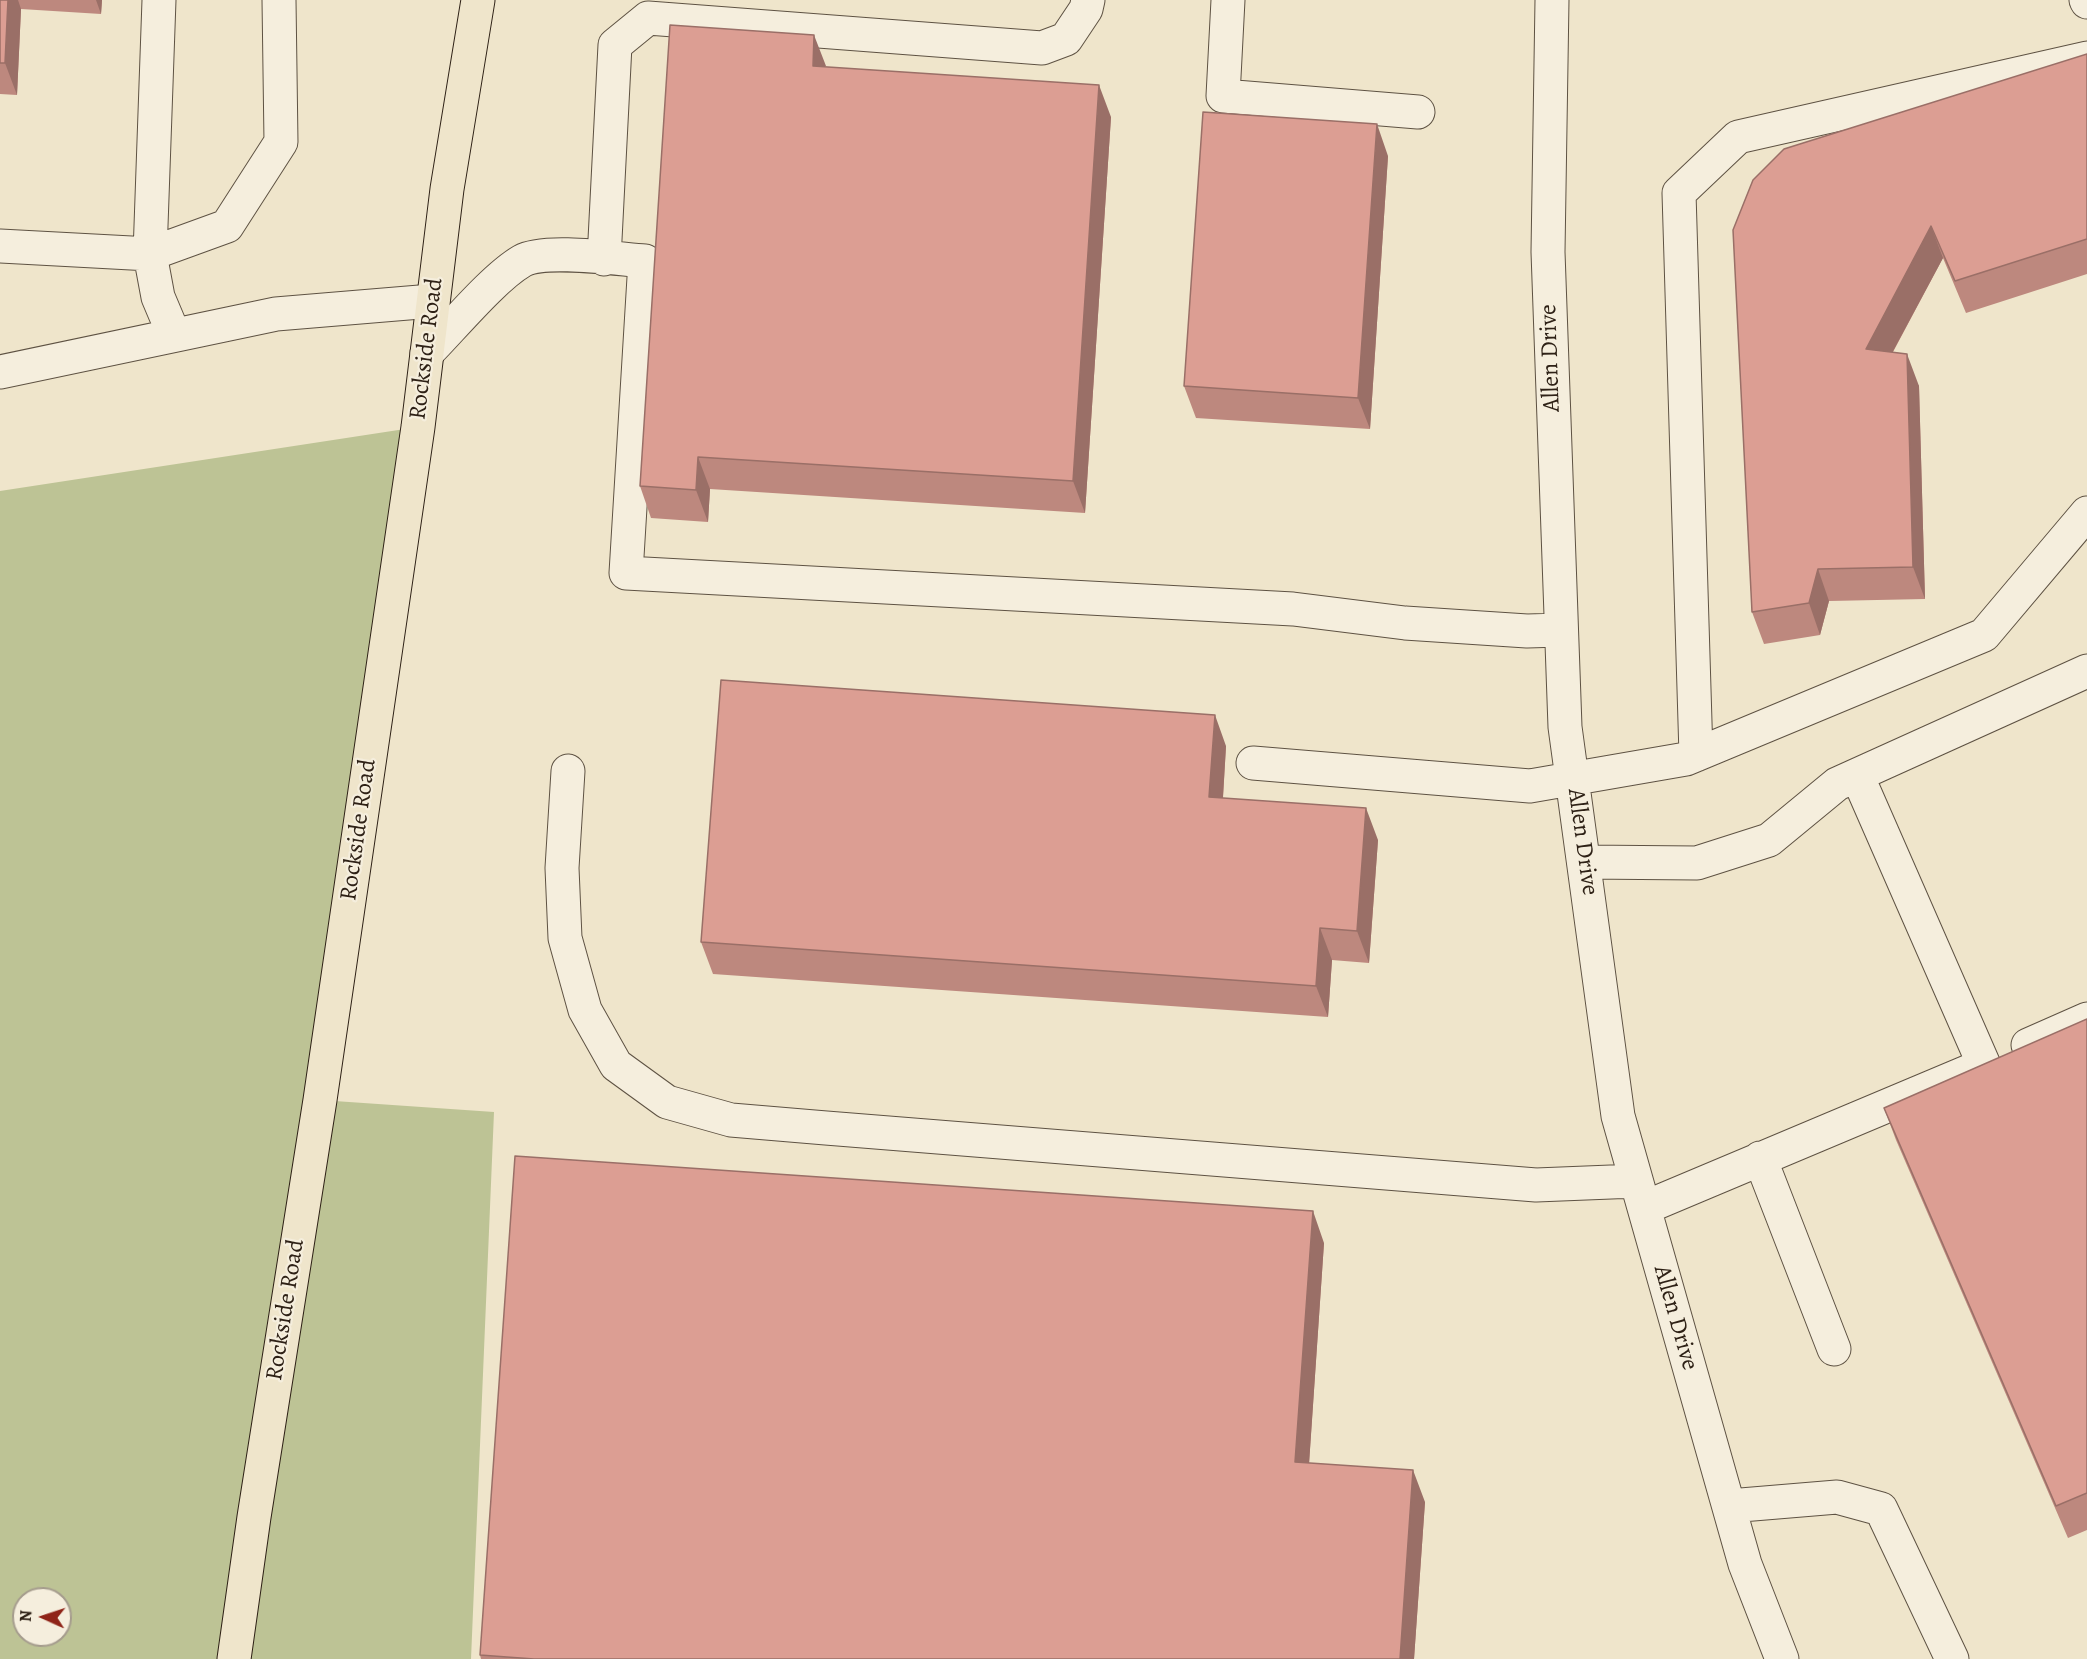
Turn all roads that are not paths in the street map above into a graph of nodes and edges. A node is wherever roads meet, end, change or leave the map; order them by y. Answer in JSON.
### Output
{"nodes":[{"id":1,"x":159,"y":0,"type":"edge"},
{"id":2,"x":279,"y":0,"type":"edge"},
{"id":3,"x":478,"y":0,"type":"edge"},
{"id":4,"x":1088,"y":0,"type":"edge"},
{"id":5,"x":1228,"y":0,"type":"edge"},
{"id":6,"x":1552,"y":0,"type":"edge"},
{"id":7,"x":2087,"y":58,"type":"edge"},
{"id":8,"x":1418,"y":112,"type":"dead end"},
{"id":9,"x":0,"y":246,"type":"edge"},
{"id":10,"x":150,"y":254,"type":"junction"},
{"id":11,"x":604,"y":259,"type":"junction"},
{"id":12,"x":432,"y":301,"type":"junction"},
{"id":13,"x":174,"y":335,"type":"junction"},
{"id":14,"x":427,"y":353,"type":"junction"},
{"id":15,"x":0,"y":372,"type":"edge"},
{"id":16,"x":2087,"y":513,"type":"edge"},
{"id":17,"x":1561,"y":630,"type":"junction"},
{"id":18,"x":2087,"y":671,"type":"edge"},
{"id":19,"x":1696,"y":755,"type":"junction"},
{"id":20,"x":1253,"y":763,"type":"dead end"},
{"id":21,"x":568,"y":771,"type":"dead end"},
{"id":22,"x":1857,"y":775,"type":"junction"},
{"id":23,"x":1573,"y":778,"type":"junction"},
{"id":24,"x":1585,"y":862,"type":"junction"},
{"id":25,"x":2087,"y":1019,"type":"edge"},
{"id":26,"x":1984,"y":1065,"type":"junction"},
{"id":27,"x":1760,"y":1158,"type":"junction"},
{"id":28,"x":1640,"y":1194,"type":"junction"},
{"id":29,"x":1834,"y":1349,"type":"dead end"},
{"id":30,"x":1729,"y":1506,"type":"junction"},
{"id":31,"x":234,"y":1659,"type":"edge"},
{"id":32,"x":1782,"y":1659,"type":"edge"},
{"id":33,"x":1952,"y":1659,"type":"edge"}],
"edges":[{"from":1,"to":10,"type":"street"},
{"from":2,"to":10,"type":"street"},
{"from":3,"to":12,"type":"main road","name":"Rockside Road"},
{"from":4,"to":11,"type":"street"},
{"from":5,"to":8,"type":"street"},
{"from":6,"to":17,"type":"street","name":"Allen Drive"},
{"from":7,"to":19,"type":"street"},
{"from":9,"to":10,"type":"street"},
{"from":10,"to":13,"type":"street"},
{"from":11,"to":14,"type":"street"},
{"from":11,"to":17,"type":"street"},
{"from":12,"to":13,"type":"street"},
{"from":12,"to":14,"type":"main road","name":"Rockside Road"},
{"from":13,"to":15,"type":"street"},
{"from":14,"to":31,"type":"main road","name":"Rockside Road"},
{"from":16,"to":19,"type":"street"},
{"from":17,"to":23,"type":"street","name":"Allen Drive"},
{"from":18,"to":22,"type":"street"},
{"from":19,"to":23,"type":"street"},
{"from":20,"to":23,"type":"street"},
{"from":21,"to":28,"type":"street"},
{"from":22,"to":24,"type":"street"},
{"from":22,"to":26,"type":"street"},
{"from":23,"to":24,"type":"street","name":"Allen Drive"},
{"from":24,"to":28,"type":"street","name":"Allen Drive"},
{"from":25,"to":26,"type":"street"},
{"from":26,"to":27,"type":"street"},
{"from":27,"to":28,"type":"street"},
{"from":27,"to":29,"type":"street"},
{"from":28,"to":30,"type":"street","name":"Allen Drive"},
{"from":30,"to":32,"type":"street","name":"Allen Drive"},
{"from":30,"to":33,"type":"street"}]}
